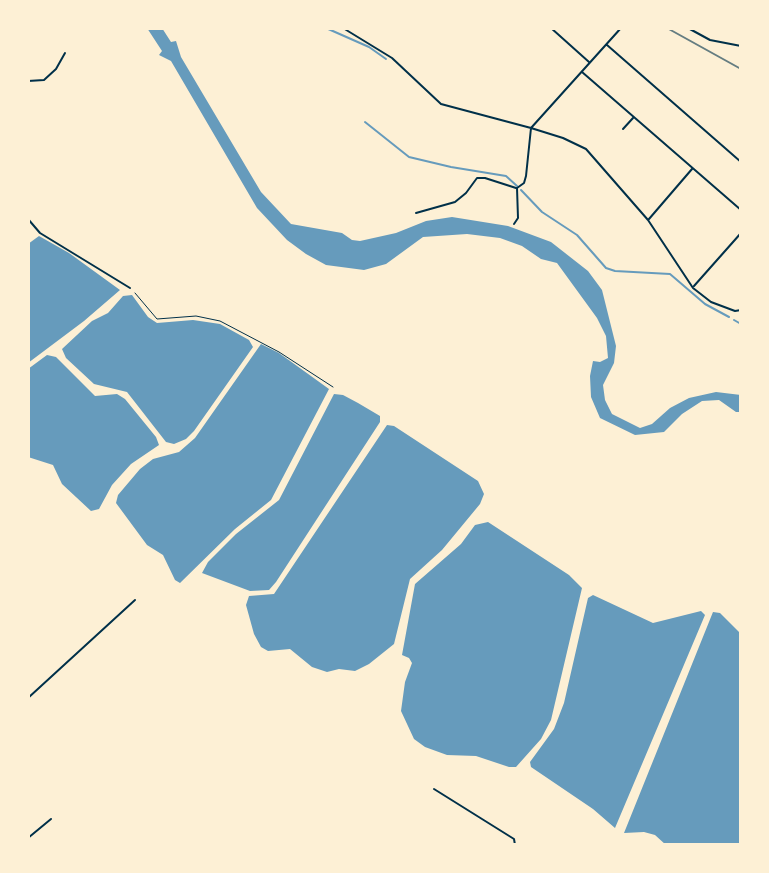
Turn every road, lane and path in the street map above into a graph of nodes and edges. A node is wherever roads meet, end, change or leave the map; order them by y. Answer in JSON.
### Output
{"nodes":[{"id":1,"x":551,"y":28,"type":"edge"},
{"id":2,"x":621,"y":28,"type":"edge"},
{"id":3,"x":688,"y":28,"type":"edge"},
{"id":4,"x":343,"y":29,"type":"edge"},
{"id":5,"x":607,"y":45,"type":"junction"},
{"id":6,"x":741,"y":46,"type":"edge"},
{"id":7,"x":65,"y":53,"type":"dead end"},
{"id":8,"x":590,"y":62,"type":"junction"},
{"id":9,"x":582,"y":72,"type":"junction"},
{"id":10,"x":28,"y":81,"type":"edge"},
{"id":11,"x":634,"y":117,"type":"junction"},
{"id":12,"x":531,"y":128,"type":"junction"},
{"id":13,"x":623,"y":129,"type":"dead end"},
{"id":14,"x":741,"y":162,"type":"edge"},
{"id":15,"x":693,"y":169,"type":"junction"},
{"id":16,"x":517,"y":188,"type":"junction"},
{"id":17,"x":741,"y":210,"type":"edge"},
{"id":18,"x":416,"y":213,"type":"dead end"},
{"id":19,"x":28,"y":219,"type":"edge"},
{"id":20,"x":648,"y":220,"type":"junction"},
{"id":21,"x":514,"y":224,"type":"dead end"},
{"id":22,"x":741,"y":233,"type":"edge"},
{"id":23,"x":130,"y":288,"type":"joint"},
{"id":24,"x":693,"y":288,"type":"junction"},
{"id":25,"x":741,"y":310,"type":"edge"},
{"id":26,"x":333,"y":387,"type":"dead end"},
{"id":27,"x":135,"y":600,"type":"dead end"},
{"id":28,"x":28,"y":698,"type":"edge"},
{"id":29,"x":434,"y":789,"type":"dead end"},
{"id":30,"x":51,"y":819,"type":"dead end"},
{"id":31,"x":28,"y":838,"type":"edge"},
{"id":32,"x":515,"y":845,"type":"edge"}],
"edges":[{"from":1,"to":8,"type":"street"},
{"from":2,"to":5,"type":"street"},
{"from":3,"to":6,"type":"street"},
{"from":4,"to":12,"type":"street"},
{"from":5,"to":8,"type":"street"},
{"from":5,"to":14,"type":"street"},
{"from":7,"to":10,"type":"street"},
{"from":8,"to":9,"type":"street"},
{"from":9,"to":11,"type":"street"},
{"from":9,"to":12,"type":"street"},
{"from":11,"to":13,"type":"street"},
{"from":11,"to":15,"type":"street"},
{"from":12,"to":16,"type":"street"},
{"from":12,"to":20,"type":"street"},
{"from":15,"to":17,"type":"street"},
{"from":15,"to":20,"type":"street"},
{"from":16,"to":18,"type":"street"},
{"from":16,"to":21,"type":"street"},
{"from":19,"to":23,"type":"street"},
{"from":20,"to":24,"type":"street"},
{"from":22,"to":24,"type":"street"},
{"from":23,"to":26,"type":"path"},
{"from":24,"to":25,"type":"street"},
{"from":27,"to":28,"type":"street"},
{"from":29,"to":32,"type":"street"},
{"from":30,"to":31,"type":"street"}]}
